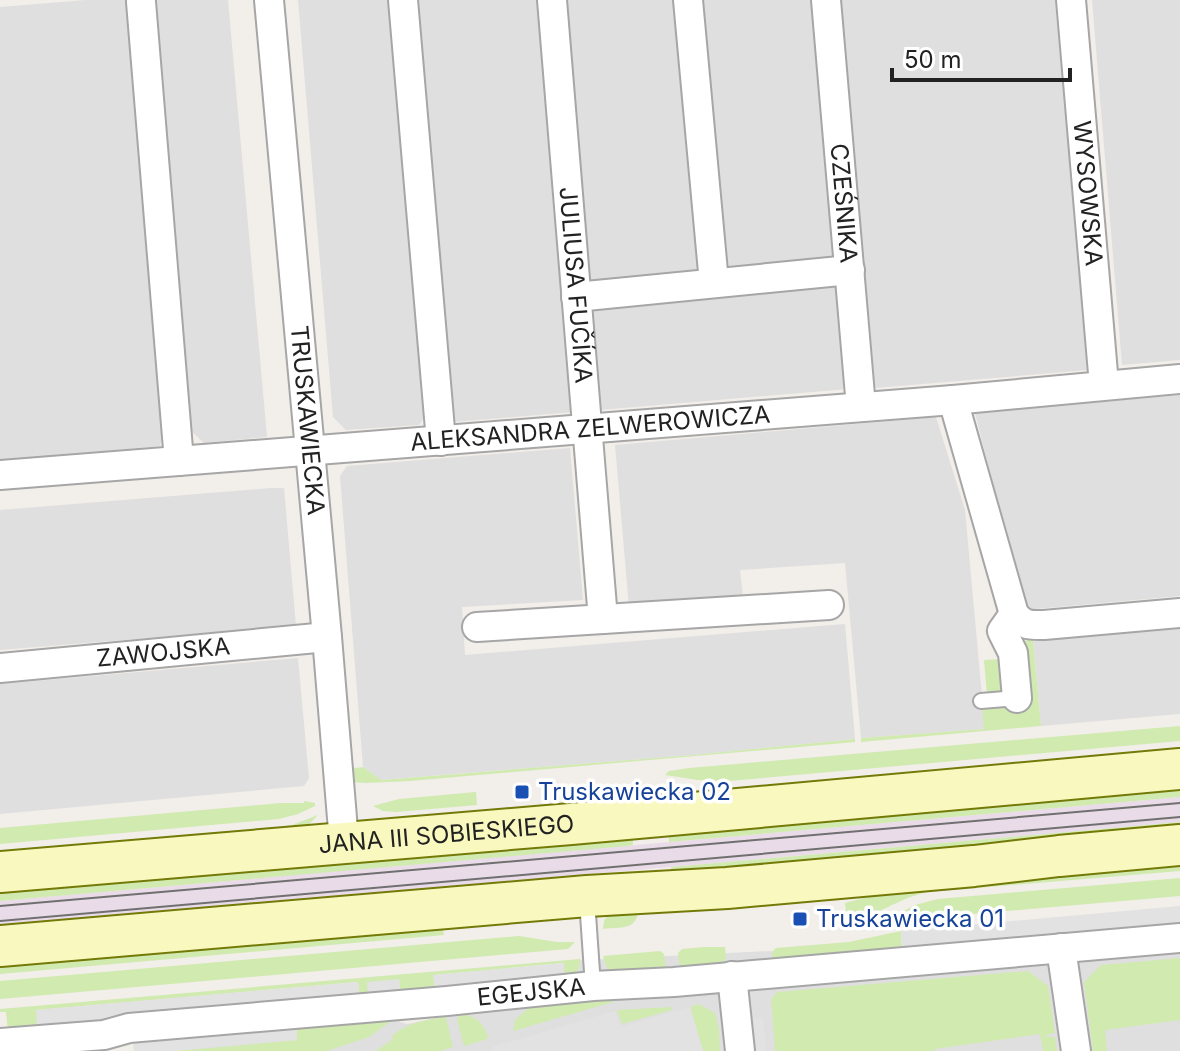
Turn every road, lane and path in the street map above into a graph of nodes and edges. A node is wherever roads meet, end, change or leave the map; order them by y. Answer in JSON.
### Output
{"nodes":[{"id":1,"x":269,"y":0,"type":"edge"},
{"id":2,"x":403,"y":0,"type":"edge"},
{"id":3,"x":552,"y":0,"type":"edge"},
{"id":4,"x":688,"y":0,"type":"edge"},
{"id":5,"x":826,"y":0,"type":"edge"},
{"id":6,"x":1071,"y":0,"type":"edge"},
{"id":7,"x":141,"y":2,"type":"dead end"},
{"id":8,"x":850,"y":270,"type":"junction"},
{"id":9,"x":714,"y":283,"type":"junction"},
{"id":10,"x":576,"y":297,"type":"junction"},
{"id":11,"x":1180,"y":379,"type":"edge"},
{"id":12,"x":1104,"y":385,"type":"junction"},
{"id":13,"x":953,"y":400,"type":"junction"},
{"id":14,"x":861,"y":407,"type":"junction"},
{"id":15,"x":588,"y":427,"type":"junction"},
{"id":16,"x":441,"y":441,"type":"junction"},
{"id":17,"x":310,"y":451,"type":"junction"},
{"id":18,"x":179,"y":461,"type":"junction"},
{"id":19,"x":0,"y":475,"type":"edge"},
{"id":20,"x":829,"y":605,"type":"dead end"},
{"id":21,"x":1180,"y":613,"type":"edge"},
{"id":22,"x":1014,"y":614,"type":"junction"},
{"id":23,"x":603,"y":619,"type":"junction"},
{"id":24,"x":477,"y":627,"type":"dead end"},
{"id":25,"x":327,"y":637,"type":"junction"},
{"id":26,"x":0,"y":668,"type":"edge"},
{"id":27,"x":1017,"y":698,"type":"joint"},
{"id":28,"x":981,"y":701,"type":"dead end"},
{"id":29,"x":1180,"y":769,"type":"edge"},
{"id":30,"x":344,"y":842,"type":"junction"},
{"id":31,"x":1180,"y":845,"type":"edge"},
{"id":32,"x":0,"y":872,"type":"edge"},
{"id":33,"x":587,"y":896,"type":"junction"},
{"id":34,"x":1180,"y":938,"type":"edge"},
{"id":35,"x":0,"y":946,"type":"edge"},
{"id":36,"x":1061,"y":948,"type":"junction"},
{"id":37,"x":732,"y":976,"type":"junction"},
{"id":38,"x":593,"y":986,"type":"junction"},
{"id":39,"x":0,"y":1043,"type":"edge"},
{"id":40,"x":90,"y":1044,"type":"edge"},
{"id":41,"x":740,"y":1051,"type":"edge"},
{"id":42,"x":1076,"y":1051,"type":"edge"}],
"edges":[{"from":1,"to":17,"type":"street","name":"TRUSKAWIECKA"},
{"from":2,"to":16,"type":"street"},
{"from":3,"to":10,"type":"street","name":"JULIUSA FUČÍKA"},
{"from":4,"to":9,"type":"street"},
{"from":5,"to":8,"type":"street","name":"CZEŚNIKA"},
{"from":6,"to":12,"type":"street","name":"WYSOWSKA"},
{"from":7,"to":18,"type":"street"},
{"from":8,"to":9,"type":"street"},
{"from":8,"to":14,"type":"street","name":"CZEŚNIKA"},
{"from":9,"to":10,"type":"street"},
{"from":10,"to":15,"type":"street","name":"JULIUSA FUČÍKA"},
{"from":11,"to":12,"type":"street","name":"ALEKSANDRA ZELWEROWICZA"},
{"from":12,"to":13,"type":"street","name":"ALEKSANDRA ZELWEROWICZA"},
{"from":13,"to":14,"type":"street","name":"ALEKSANDRA ZELWEROWICZA"},
{"from":13,"to":22,"type":"street"},
{"from":14,"to":15,"type":"street","name":"ALEKSANDRA ZELWEROWICZA"},
{"from":15,"to":16,"type":"street","name":"ALEKSANDRA ZELWEROWICZA"},
{"from":15,"to":23,"type":"street","name":"JULIUSA FUČÍKA"},
{"from":16,"to":17,"type":"street","name":"ALEKSANDRA ZELWEROWICZA"},
{"from":17,"to":18,"type":"street","name":"ALEKSANDRA ZELWEROWICZA"},
{"from":17,"to":25,"type":"street","name":"TRUSKAWIECKA"},
{"from":18,"to":19,"type":"street","name":"ALEKSANDRA ZELWEROWICZA"},
{"from":20,"to":23,"type":"street"},
{"from":21,"to":22,"type":"street"},
{"from":22,"to":27,"type":"street"},
{"from":23,"to":24,"type":"street"},
{"from":25,"to":26,"type":"street","name":"ZAWOJSKA"},
{"from":25,"to":30,"type":"street","name":"TRUSKAWIECKA"},
{"from":27,"to":28,"type":"lane"},
{"from":29,"to":30,"type":"main road","name":"JANA III SOBIESKIEGO"},
{"from":30,"to":32,"type":"main road","name":"JANA III SOBIESKIEGO"},
{"from":31,"to":33,"type":"main road"},
{"from":33,"to":35,"type":"main road"},
{"from":33,"to":38,"type":"lane"},
{"from":34,"to":36,"type":"street","name":"EGEJSKA"},
{"from":36,"to":37,"type":"street","name":"EGEJSKA"},
{"from":36,"to":42,"type":"street"},
{"from":37,"to":38,"type":"street","name":"EGEJSKA"},
{"from":37,"to":41,"type":"street"},
{"from":38,"to":40,"type":"street","name":"EGEJSKA"},
{"from":39,"to":40,"type":"street","name":"EGEJSKA"}]}
